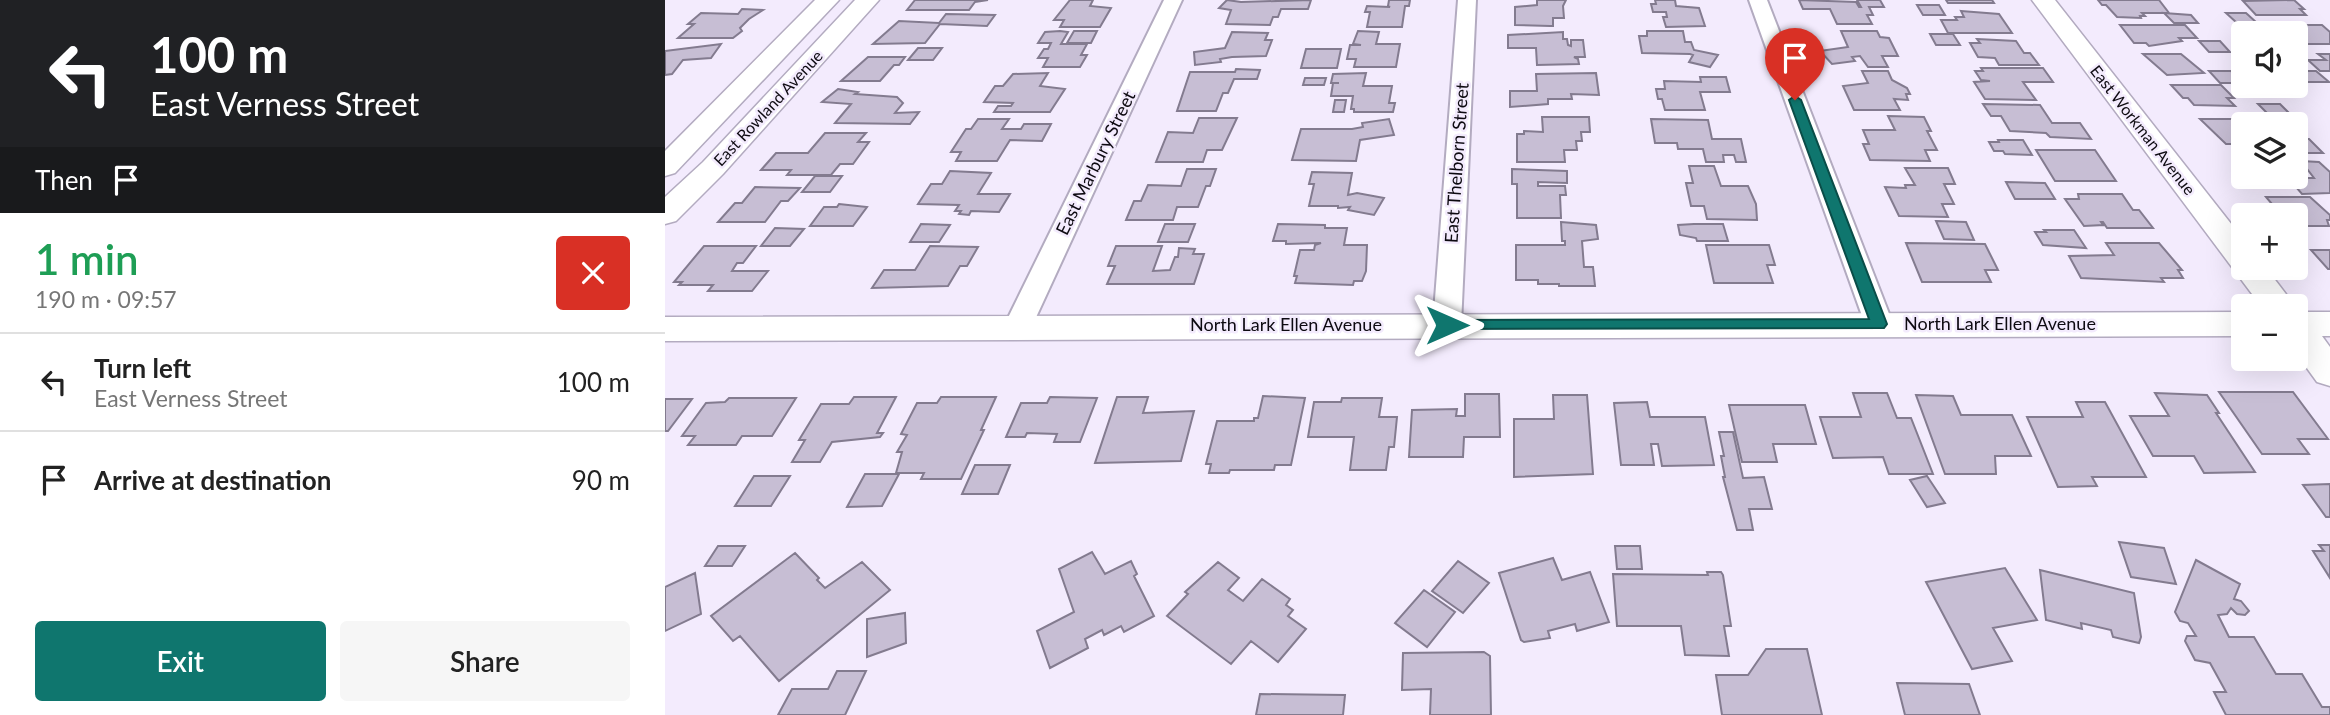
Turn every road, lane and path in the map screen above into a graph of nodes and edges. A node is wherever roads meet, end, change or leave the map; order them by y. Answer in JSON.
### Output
{"nodes":[{"id":1,"x":828,"y":0,"type":"edge"},
{"id":2,"x":868,"y":0,"type":"edge"},
{"id":3,"x":1173,"y":0,"type":"edge"},
{"id":4,"x":1467,"y":0,"type":"edge"},
{"id":5,"x":1758,"y":0,"type":"edge"},
{"id":6,"x":2043,"y":0,"type":"edge"},
{"id":7,"x":665,"y":167,"type":"edge"},
{"id":8,"x":665,"y":214,"type":"edge"},
{"id":9,"x":2231,"y":244,"type":"edge"},
{"id":10,"x":2258,"y":280,"type":"edge"},
{"id":11,"x":2270,"y":294,"type":"edge"},
{"id":12,"x":1879,"y":324,"type":"junction"},
{"id":13,"x":2231,"y":324,"type":"edge"},
{"id":14,"x":2330,"y":324,"type":"edge"},
{"id":15,"x":1447,"y":325,"type":"junction"},
{"id":16,"x":2308,"y":325,"type":"edge"},
{"id":17,"x":1018,"y":326,"type":"junction"},
{"id":18,"x":665,"y":329,"type":"edge"},
{"id":19,"x":2308,"y":342,"type":"edge"},
{"id":20,"x":2330,"y":372,"type":"edge"}],
"edges":[{"from":1,"to":7,"type":"street","name":"East Rowland Avenue"},
{"from":2,"to":8,"type":"street","name":"East Rowland Avenue"},
{"from":3,"to":17,"type":"street","name":"East Marbury Street"},
{"from":4,"to":15,"type":"street","name":"East Thelborn Street"},
{"from":5,"to":12,"type":"street"},
{"from":6,"to":9,"type":"street","name":"East Workman Avenue"},
{"from":10,"to":11,"type":"street"},
{"from":12,"to":13,"type":"street","name":"North Lark Ellen Avenue"},
{"from":12,"to":15,"type":"street","name":"North Lark Ellen Avenue"},
{"from":14,"to":16,"type":"street"},
{"from":15,"to":17,"type":"street","name":"North Lark Ellen Avenue"},
{"from":17,"to":18,"type":"street","name":"North Lark Ellen Avenue"},
{"from":19,"to":20,"type":"street"}]}
